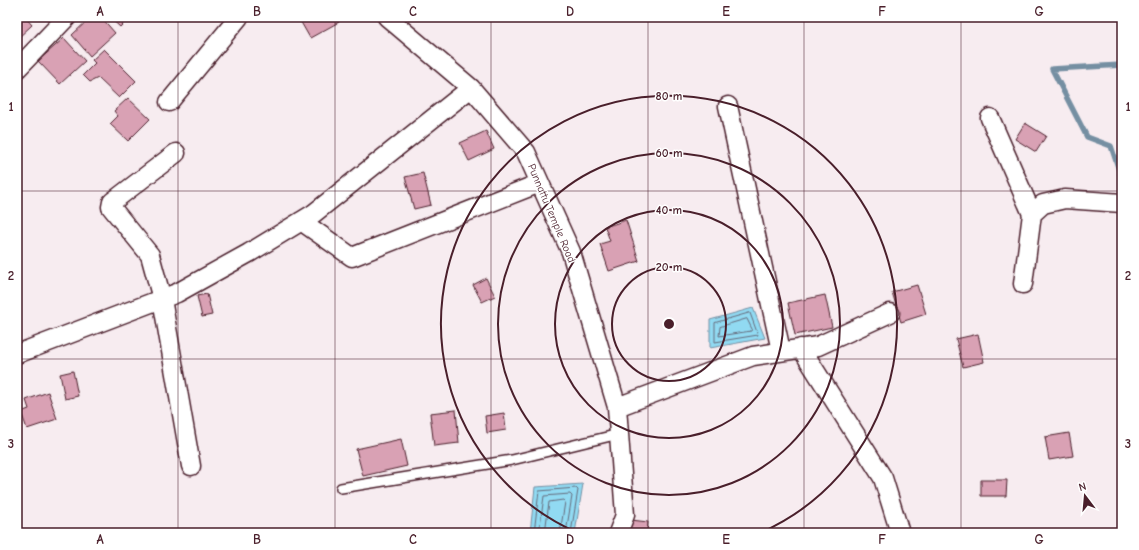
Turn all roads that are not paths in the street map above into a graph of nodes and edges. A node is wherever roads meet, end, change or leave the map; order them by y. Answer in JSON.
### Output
{"nodes":[{"id":1,"x":67,"y":17,"type":"edge"},
{"id":2,"x":239,"y":17,"type":"edge"},
{"id":3,"x":387,"y":17,"type":"edge"},
{"id":4,"x":17,"y":69,"type":"edge"},
{"id":5,"x":472,"y":88,"type":"junction"},
{"id":6,"x":169,"y":102,"type":"dead end"},
{"id":7,"x":728,"y":106,"type":"dead end"},
{"id":8,"x":990,"y":118,"type":"dead end"},
{"id":9,"x":176,"y":153,"type":"dead end"},
{"id":10,"x":540,"y":183,"type":"junction"},
{"id":11,"x":1122,"y":203,"type":"edge"},
{"id":12,"x":1032,"y":214,"type":"junction"},
{"id":13,"x":301,"y":221,"type":"junction"},
{"id":14,"x":1023,"y":284,"type":"dead end"},
{"id":15,"x":162,"y":299,"type":"junction"},
{"id":16,"x":890,"y":314,"type":"dead end"},
{"id":17,"x":801,"y":348,"type":"junction"},
{"id":18,"x":781,"y":351,"type":"junction"},
{"id":19,"x":17,"y":354,"type":"edge"},
{"id":20,"x":617,"y":407,"type":"junction"},
{"id":21,"x":619,"y":434,"type":"junction"},
{"id":22,"x":191,"y":466,"type":"dead end"},
{"id":23,"x":341,"y":488,"type":"dead end"},
{"id":24,"x":618,"y":533,"type":"edge"},
{"id":25,"x":900,"y":533,"type":"edge"}],
"edges":[{"from":1,"to":4,"type":"street"},
{"from":2,"to":6,"type":"street"},
{"from":3,"to":5,"type":"street","name":"Punnattu Temple Road"},
{"from":5,"to":10,"type":"street","name":"Punnattu Temple Road"},
{"from":5,"to":13,"type":"street"},
{"from":7,"to":18,"type":"street"},
{"from":8,"to":12,"type":"street"},
{"from":9,"to":15,"type":"street"},
{"from":10,"to":13,"type":"street"},
{"from":10,"to":20,"type":"street","name":"Punnattu Temple Road"},
{"from":11,"to":12,"type":"street"},
{"from":12,"to":14,"type":"street"},
{"from":13,"to":15,"type":"street"},
{"from":15,"to":19,"type":"street"},
{"from":15,"to":22,"type":"street"},
{"from":16,"to":17,"type":"street"},
{"from":17,"to":18,"type":"street"},
{"from":17,"to":25,"type":"street"},
{"from":18,"to":20,"type":"street"},
{"from":20,"to":21,"type":"street","name":"Punnattu Temple Road"},
{"from":21,"to":23,"type":"lane"},
{"from":21,"to":24,"type":"street","name":"Punnattu Temple Road"}]}
